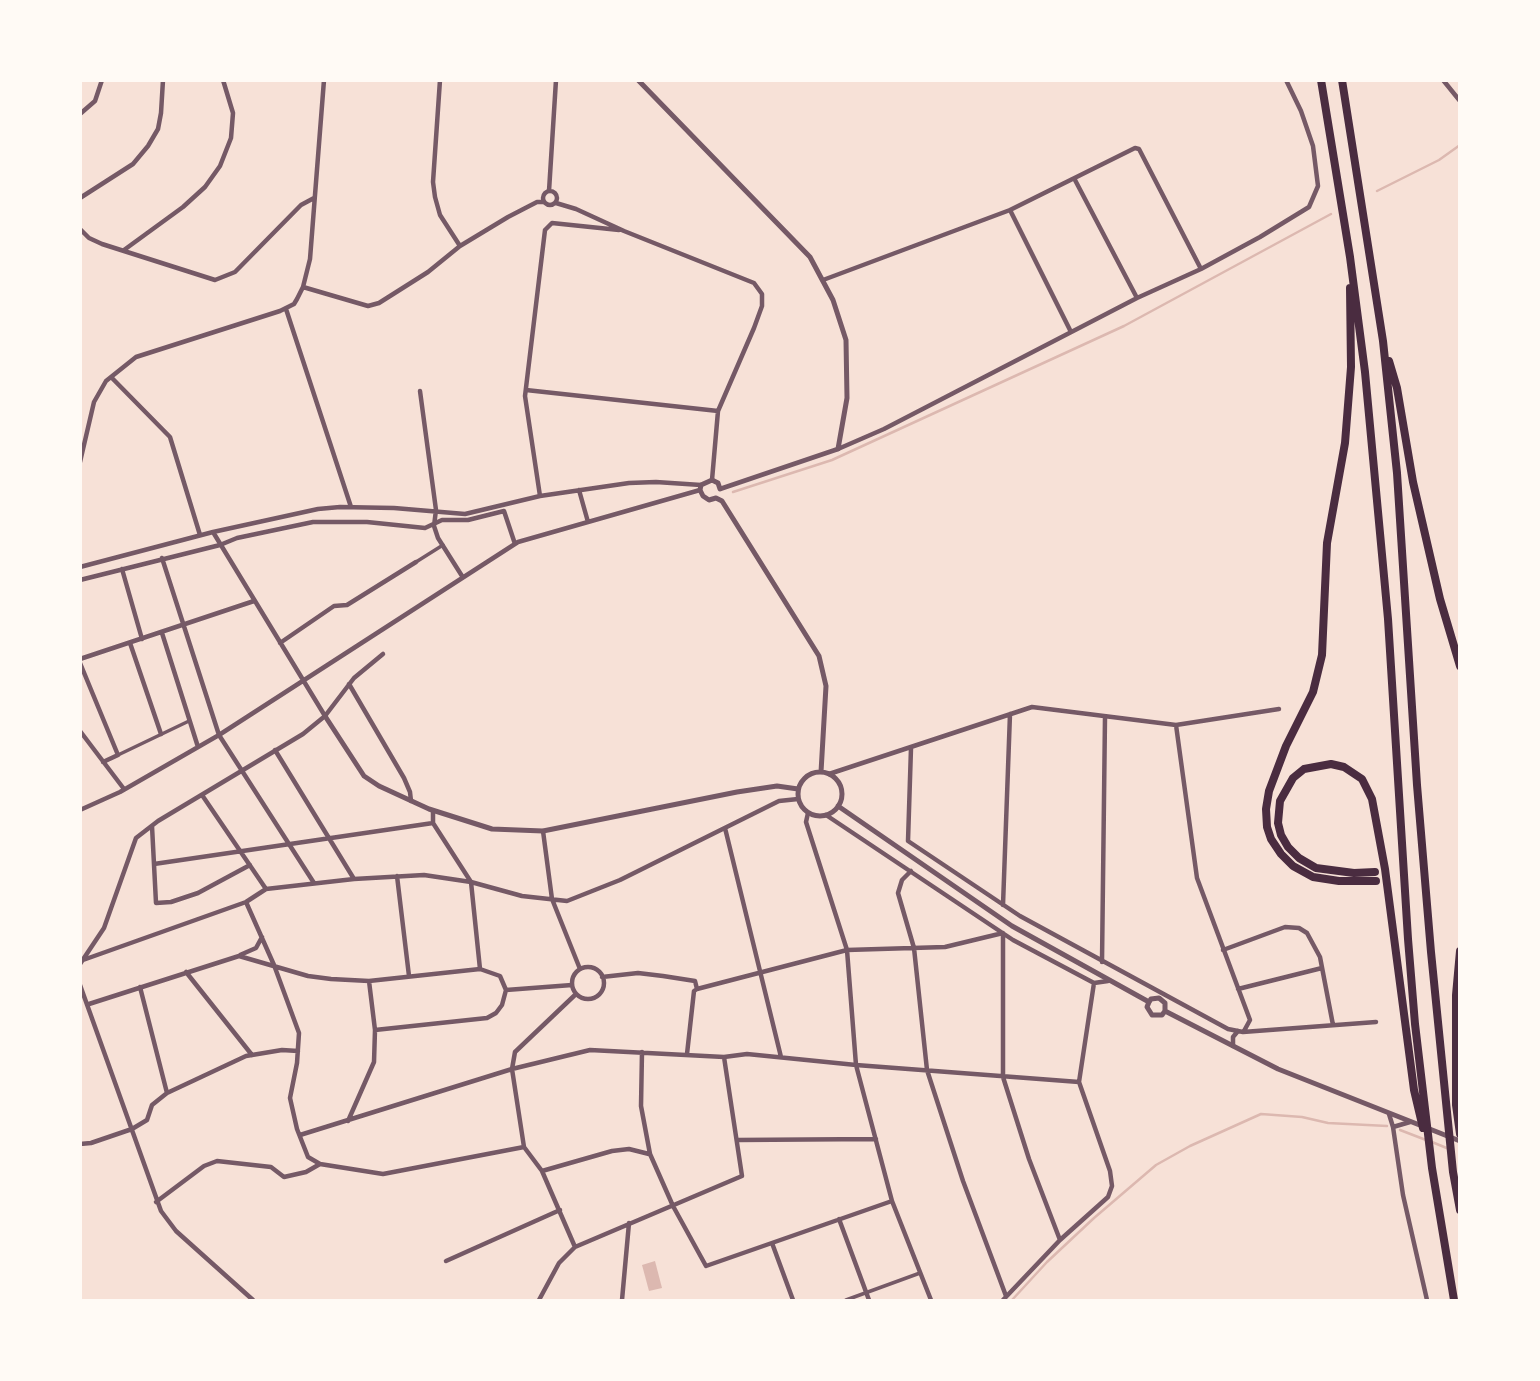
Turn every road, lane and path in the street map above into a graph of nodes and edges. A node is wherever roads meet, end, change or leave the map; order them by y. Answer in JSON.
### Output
{"nodes":[{"id":1,"x":102,"y":80,"type":"edge"},
{"id":2,"x":163,"y":80,"type":"edge"},
{"id":3,"x":223,"y":80,"type":"edge"},
{"id":4,"x":324,"y":80,"type":"edge"},
{"id":5,"x":440,"y":80,"type":"edge"},
{"id":6,"x":556,"y":80,"type":"edge"},
{"id":7,"x":638,"y":80,"type":"edge"},
{"id":8,"x":1286,"y":80,"type":"edge"},
{"id":9,"x":1321,"y":80,"type":"edge"},
{"id":10,"x":1342,"y":80,"type":"edge"},
{"id":11,"x":1443,"y":80,"type":"edge"},
{"id":12,"x":1460,"y":101,"type":"edge"},
{"id":13,"x":80,"y":114,"type":"edge"},
{"id":14,"x":1075,"y":180,"type":"junction"},
{"id":15,"x":549,"y":191,"type":"junction"},
{"id":16,"x":80,"y":198,"type":"edge"},
{"id":17,"x":314,"y":198,"type":"junction"},
{"id":18,"x":544,"y":202,"type":"junction"},
{"id":19,"x":556,"y":203,"type":"junction"},
{"id":20,"x":1010,"y":210,"type":"junction"},
{"id":21,"x":80,"y":229,"type":"edge"},
{"id":22,"x":624,"y":231,"type":"junction"},
{"id":23,"x":460,"y":246,"type":"junction"},
{"id":24,"x":123,"y":251,"type":"junction"},
{"id":25,"x":1350,"y":257,"type":"junction"},
{"id":26,"x":1201,"y":269,"type":"junction"},
{"id":27,"x":823,"y":280,"type":"junction"},
{"id":28,"x":303,"y":287,"type":"junction"},
{"id":29,"x":1137,"y":298,"type":"junction"},
{"id":30,"x":286,"y":309,"type":"junction"},
{"id":31,"x":1071,"y":332,"type":"junction"},
{"id":32,"x":1383,"y":341,"type":"junction"},
{"id":33,"x":111,"y":377,"type":"junction"},
{"id":34,"x":526,"y":390,"type":"junction"},
{"id":35,"x":420,"y":391,"type":"dead end"},
{"id":36,"x":718,"y":411,"type":"junction"},
{"id":37,"x":82,"y":448,"type":"edge"},
{"id":38,"x":838,"y":449,"type":"junction"},
{"id":39,"x":80,"y":462,"type":"edge"},
{"id":40,"x":712,"y":480,"type":"junction"},
{"id":41,"x":701,"y":487,"type":"junction"},
{"id":42,"x":720,"y":489,"type":"junction"},
{"id":43,"x":579,"y":490,"type":"junction"},
{"id":44,"x":540,"y":496,"type":"junction"},
{"id":45,"x":716,"y":498,"type":"junction"},
{"id":46,"x":502,"y":505,"type":"junction"},
{"id":47,"x":351,"y":507,"type":"junction"},
{"id":48,"x":436,"y":510,"type":"junction"},
{"id":49,"x":504,"y":511,"type":"junction"},
{"id":50,"x":588,"y":522,"type":"junction"},
{"id":51,"x":434,"y":526,"type":"junction"},
{"id":52,"x":213,"y":532,"type":"junction"},
{"id":53,"x":200,"y":535,"type":"junction"},
{"id":54,"x":514,"y":544,"type":"junction"},
{"id":55,"x":220,"y":545,"type":"junction"},
{"id":56,"x":443,"y":545,"type":"junction"},
{"id":57,"x":162,"y":558,"type":"junction"},
{"id":58,"x":416,"y":562,"type":"joint"},
{"id":59,"x":80,"y":567,"type":"edge"},
{"id":60,"x":122,"y":569,"type":"junction"},
{"id":61,"x":462,"y":576,"type":"junction"},
{"id":62,"x":80,"y":580,"type":"edge"},
{"id":63,"x":254,"y":601,"type":"junction"},
{"id":64,"x":185,"y":625,"type":"junction"},
{"id":65,"x":162,"y":633,"type":"junction"},
{"id":66,"x":142,"y":639,"type":"junction"},
{"id":67,"x":130,"y":643,"type":"junction"},
{"id":68,"x":280,"y":643,"type":"junction"},
{"id":69,"x":383,"y":654,"type":"dead end"},
{"id":70,"x":80,"y":661,"type":"edge"},
{"id":71,"x":1460,"y":666,"type":"edge"},
{"id":72,"x":303,"y":680,"type":"junction"},
{"id":73,"x":349,"y":684,"type":"junction"},
{"id":74,"x":1279,"y":709,"type":"dead end"},
{"id":75,"x":1010,"y":714,"type":"junction"},
{"id":76,"x":325,"y":716,"type":"junction"},
{"id":77,"x":1105,"y":717,"type":"junction"},
{"id":78,"x":189,"y":721,"type":"junction"},
{"id":79,"x":1176,"y":725,"type":"junction"},
{"id":80,"x":80,"y":731,"type":"edge"},
{"id":81,"x":162,"y":734,"type":"junction"},
{"id":82,"x":219,"y":735,"type":"junction"},
{"id":83,"x":198,"y":747,"type":"junction"},
{"id":84,"x":911,"y":748,"type":"junction"},
{"id":85,"x":275,"y":750,"type":"junction"},
{"id":86,"x":118,"y":755,"type":"junction"},
{"id":87,"x":103,"y":762,"type":"junction"},
{"id":88,"x":243,"y":770,"type":"junction"},
{"id":89,"x":821,"y":772,"type":"junction"},
{"id":90,"x":829,"y":774,"type":"junction"},
{"id":91,"x":124,"y":789,"type":"junction"},
{"id":92,"x":798,"y":789,"type":"junction"},
{"id":93,"x":202,"y":795,"type":"junction"},
{"id":94,"x":798,"y":799,"type":"junction"},
{"id":95,"x":411,"y":802,"type":"junction"},
{"id":96,"x":838,"y":806,"type":"junction"},
{"id":97,"x":80,"y":810,"type":"edge"},
{"id":98,"x":433,"y":811,"type":"junction"},
{"id":99,"x":808,"y":813,"type":"junction"},
{"id":100,"x":826,"y":815,"type":"junction"},
{"id":101,"x":433,"y":823,"type":"junction"},
{"id":102,"x":152,"y":826,"type":"junction"},
{"id":103,"x":725,"y":828,"type":"junction"},
{"id":104,"x":543,"y":831,"type":"junction"},
{"id":105,"x":329,"y":838,"type":"junction"},
{"id":106,"x":290,"y":844,"type":"junction"},
{"id":107,"x":240,"y":851,"type":"junction"},
{"id":108,"x":154,"y":864,"type":"junction"},
{"id":109,"x":250,"y":865,"type":"junction"},
{"id":110,"x":911,"y":871,"type":"junction"},
{"id":111,"x":397,"y":876,"type":"junction"},
{"id":112,"x":354,"y":879,"type":"junction"},
{"id":113,"x":471,"y":882,"type":"junction"},
{"id":114,"x":314,"y":883,"type":"junction"},
{"id":115,"x":265,"y":889,"type":"junction"},
{"id":116,"x":552,"y":899,"type":"junction"},
{"id":117,"x":246,"y":902,"type":"junction"},
{"id":118,"x":1003,"y":905,"type":"junction"},
{"id":119,"x":1003,"y":933,"type":"junction"},
{"id":120,"x":262,"y":936,"type":"junction"},
{"id":121,"x":914,"y":948,"type":"junction"},
{"id":122,"x":847,"y":950,"type":"junction"},
{"id":123,"x":1223,"y":950,"type":"junction"},
{"id":124,"x":1460,"y":951,"type":"edge"},
{"id":125,"x":239,"y":956,"type":"junction"},
{"id":126,"x":82,"y":962,"type":"edge"},
{"id":127,"x":1102,"y":962,"type":"junction"},
{"id":128,"x":274,"y":965,"type":"junction"},
{"id":129,"x":1322,"y":968,"type":"junction"},
{"id":130,"x":480,"y":969,"type":"junction"},
{"id":131,"x":580,"y":969,"type":"junction"},
{"id":132,"x":186,"y":972,"type":"junction"},
{"id":133,"x":760,"y":973,"type":"junction"},
{"id":134,"x":409,"y":976,"type":"junction"},
{"id":135,"x":602,"y":977,"type":"junction"},
{"id":136,"x":369,"y":981,"type":"junction"},
{"id":137,"x":1108,"y":981,"type":"junction"},
{"id":138,"x":1094,"y":983,"type":"junction"},
{"id":139,"x":80,"y":985,"type":"edge"},
{"id":140,"x":572,"y":985,"type":"junction"},
{"id":141,"x":140,"y":987,"type":"junction"},
{"id":142,"x":697,"y":989,"type":"junction"},
{"id":143,"x":1152,"y":989,"type":"junction"},
{"id":144,"x":1238,"y":989,"type":"junction"},
{"id":145,"x":506,"y":990,"type":"junction"},
{"id":146,"x":576,"y":994,"type":"junction"},
{"id":147,"x":1155,"y":998,"type":"junction"},
{"id":148,"x":1149,"y":1002,"type":"junction"},
{"id":149,"x":1165,"y":1003,"type":"junction"},
{"id":150,"x":1180,"y":1003,"type":"junction"},
{"id":151,"x":89,"y":1004,"type":"junction"},
{"id":152,"x":1165,"y":1011,"type":"junction"},
{"id":153,"x":1376,"y":1021,"type":"dead end"},
{"id":154,"x":1333,"y":1024,"type":"junction"},
{"id":155,"x":375,"y":1030,"type":"junction"},
{"id":156,"x":1241,"y":1031,"type":"junction"},
{"id":157,"x":1233,"y":1046,"type":"junction"},
{"id":158,"x":298,"y":1051,"type":"junction"},
{"id":159,"x":642,"y":1052,"type":"junction"},
{"id":160,"x":687,"y":1054,"type":"junction"},
{"id":161,"x":252,"y":1055,"type":"junction"},
{"id":162,"x":781,"y":1057,"type":"junction"},
{"id":163,"x":724,"y":1058,"type":"junction"},
{"id":164,"x":856,"y":1065,"type":"junction"},
{"id":165,"x":512,"y":1069,"type":"junction"},
{"id":166,"x":928,"y":1070,"type":"junction"},
{"id":167,"x":1003,"y":1077,"type":"junction"},
{"id":168,"x":1079,"y":1082,"type":"junction"},
{"id":169,"x":1418,"y":1089,"type":"junction"},
{"id":170,"x":167,"y":1093,"type":"junction"},
{"id":171,"x":1388,"y":1114,"type":"junction"},
{"id":172,"x":348,"y":1121,"type":"junction"},
{"id":173,"x":1410,"y":1122,"type":"junction"},
{"id":174,"x":1393,"y":1127,"type":"junction"},
{"id":175,"x":132,"y":1129,"type":"junction"},
{"id":176,"x":1460,"y":1134,"type":"edge"},
{"id":177,"x":300,"y":1135,"type":"junction"},
{"id":178,"x":876,"y":1139,"type":"junction"},
{"id":179,"x":738,"y":1140,"type":"junction"},
{"id":180,"x":1460,"y":1141,"type":"edge"},
{"id":181,"x":80,"y":1144,"type":"edge"},
{"id":182,"x":524,"y":1147,"type":"junction"},
{"id":183,"x":650,"y":1154,"type":"junction"},
{"id":184,"x":320,"y":1164,"type":"junction"},
{"id":185,"x":542,"y":1171,"type":"junction"},
{"id":186,"x":892,"y":1201,"type":"junction"},
{"id":187,"x":156,"y":1202,"type":"junction"},
{"id":188,"x":673,"y":1206,"type":"junction"},
{"id":189,"x":560,"y":1210,"type":"junction"},
{"id":190,"x":1460,"y":1210,"type":"edge"},
{"id":191,"x":839,"y":1219,"type":"junction"},
{"id":192,"x":629,"y":1223,"type":"junction"},
{"id":193,"x":1060,"y":1240,"type":"junction"},
{"id":194,"x":772,"y":1243,"type":"junction"},
{"id":195,"x":575,"y":1247,"type":"junction"},
{"id":196,"x":446,"y":1261,"type":"dead end"},
{"id":197,"x":920,"y":1273,"type":"junction"},
{"id":198,"x":866,"y":1293,"type":"junction"},
{"id":199,"x":1005,"y":1298,"type":"edge"},
{"id":200,"x":253,"y":1300,"type":"edge"},
{"id":201,"x":539,"y":1300,"type":"edge"},
{"id":202,"x":622,"y":1300,"type":"edge"},
{"id":203,"x":793,"y":1300,"type":"edge"},
{"id":204,"x":846,"y":1300,"type":"edge"},
{"id":205,"x":869,"y":1300,"type":"edge"},
{"id":206,"x":931,"y":1300,"type":"edge"},
{"id":207,"x":1427,"y":1300,"type":"edge"},
{"id":208,"x":1454,"y":1300,"type":"edge"}],
"edges":[{"from":1,"to":13,"type":"street"},
{"from":2,"to":16,"type":"street"},
{"from":3,"to":24,"type":"street"},
{"from":4,"to":17,"type":"street"},
{"from":5,"to":23,"type":"street"},
{"from":6,"to":15,"type":"street"},
{"from":7,"to":27,"type":"street"},
{"from":8,"to":26,"type":"street"},
{"from":9,"to":25,"type":"highway"},
{"from":10,"to":32,"type":"highway"},
{"from":11,"to":12,"type":"street"},
{"from":14,"to":20,"type":"street"},
{"from":14,"to":26,"type":"street"},
{"from":14,"to":29,"type":"street"},
{"from":15,"to":18,"type":"street"},
{"from":15,"to":19,"type":"street"},
{"from":17,"to":24,"type":"street"},
{"from":17,"to":28,"type":"street"},
{"from":18,"to":19,"type":"street"},
{"from":18,"to":23,"type":"street"},
{"from":19,"to":22,"type":"street"},
{"from":20,"to":27,"type":"street"},
{"from":20,"to":31,"type":"street"},
{"from":21,"to":24,"type":"street"},
{"from":22,"to":34,"type":"street"},
{"from":22,"to":36,"type":"street"},
{"from":23,"to":28,"type":"street"},
{"from":25,"to":169,"type":"highway"},
{"from":25,"to":169,"type":"highway"},
{"from":26,"to":29,"type":"street"},
{"from":27,"to":38,"type":"street"},
{"from":28,"to":30,"type":"street"},
{"from":29,"to":31,"type":"street"},
{"from":30,"to":33,"type":"street"},
{"from":30,"to":47,"type":"street"},
{"from":31,"to":38,"type":"street"},
{"from":32,"to":71,"type":"highway"},
{"from":32,"to":190,"type":"highway"},
{"from":33,"to":37,"type":"street"},
{"from":33,"to":53,"type":"street"},
{"from":34,"to":36,"type":"street"},
{"from":34,"to":44,"type":"street"},
{"from":35,"to":48,"type":"street"},
{"from":36,"to":40,"type":"street"},
{"from":37,"to":39,"type":"street"},
{"from":38,"to":42,"type":"street"},
{"from":40,"to":41,"type":"street"},
{"from":40,"to":42,"type":"street"},
{"from":41,"to":43,"type":"street"},
{"from":41,"to":45,"type":"street"},
{"from":41,"to":50,"type":"street"},
{"from":42,"to":45,"type":"street"},
{"from":43,"to":44,"type":"street"},
{"from":43,"to":50,"type":"street"},
{"from":44,"to":46,"type":"street"},
{"from":45,"to":89,"type":"street"},
{"from":46,"to":48,"type":"street"},
{"from":46,"to":49,"type":"street"},
{"from":47,"to":48,"type":"street"},
{"from":47,"to":52,"type":"street"},
{"from":48,"to":51,"type":"street"},
{"from":49,"to":51,"type":"street"},
{"from":49,"to":54,"type":"street"},
{"from":50,"to":54,"type":"street"},
{"from":51,"to":55,"type":"street"},
{"from":51,"to":56,"type":"street"},
{"from":52,"to":53,"type":"street"},
{"from":52,"to":55,"type":"street"},
{"from":53,"to":59,"type":"street"},
{"from":54,"to":61,"type":"street"},
{"from":55,"to":57,"type":"street"},
{"from":55,"to":63,"type":"street"},
{"from":56,"to":58,"type":"street"},
{"from":56,"to":61,"type":"street"},
{"from":57,"to":60,"type":"street"},
{"from":57,"to":64,"type":"street"},
{"from":58,"to":68,"type":"street"},
{"from":60,"to":62,"type":"street"},
{"from":60,"to":66,"type":"street"},
{"from":61,"to":72,"type":"street"},
{"from":63,"to":64,"type":"street"},
{"from":63,"to":68,"type":"street"},
{"from":64,"to":65,"type":"street"},
{"from":64,"to":82,"type":"street"},
{"from":65,"to":66,"type":"street"},
{"from":65,"to":78,"type":"street"},
{"from":66,"to":67,"type":"street"},
{"from":67,"to":70,"type":"street"},
{"from":67,"to":81,"type":"street"},
{"from":68,"to":72,"type":"street"},
{"from":69,"to":73,"type":"street"},
{"from":70,"to":86,"type":"street"},
{"from":72,"to":76,"type":"street"},
{"from":72,"to":82,"type":"street"},
{"from":73,"to":76,"type":"street"},
{"from":73,"to":95,"type":"street"},
{"from":74,"to":79,"type":"street"},
{"from":75,"to":77,"type":"street"},
{"from":75,"to":84,"type":"street"},
{"from":75,"to":118,"type":"street"},
{"from":76,"to":85,"type":"street"},
{"from":76,"to":95,"type":"street"},
{"from":77,"to":79,"type":"street"},
{"from":77,"to":127,"type":"street"},
{"from":78,"to":81,"type":"street"},
{"from":78,"to":83,"type":"street"},
{"from":79,"to":123,"type":"street"},
{"from":80,"to":87,"type":"street"},
{"from":81,"to":86,"type":"street"},
{"from":82,"to":83,"type":"street"},
{"from":82,"to":88,"type":"street"},
{"from":83,"to":91,"type":"street"},
{"from":84,"to":90,"type":"street"},
{"from":84,"to":118,"type":"street"},
{"from":85,"to":88,"type":"street"},
{"from":85,"to":105,"type":"street"},
{"from":86,"to":87,"type":"street"},
{"from":87,"to":91,"type":"street"},
{"from":88,"to":93,"type":"street"},
{"from":88,"to":106,"type":"street"},
{"from":89,"to":90,"type":"street"},
{"from":89,"to":92,"type":"street"},
{"from":90,"to":96,"type":"street"},
{"from":91,"to":97,"type":"street"},
{"from":92,"to":94,"type":"street"},
{"from":92,"to":104,"type":"street"},
{"from":93,"to":102,"type":"street"},
{"from":93,"to":107,"type":"street"},
{"from":94,"to":99,"type":"street"},
{"from":94,"to":103,"type":"street"},
{"from":95,"to":98,"type":"street"},
{"from":96,"to":100,"type":"street"},
{"from":96,"to":137,"type":"street"},
{"from":98,"to":101,"type":"street"},
{"from":98,"to":104,"type":"street"},
{"from":99,"to":100,"type":"street"},
{"from":99,"to":122,"type":"street"},
{"from":100,"to":110,"type":"street"},
{"from":101,"to":105,"type":"street"},
{"from":101,"to":113,"type":"street"},
{"from":102,"to":108,"type":"street"},
{"from":102,"to":126,"type":"street"},
{"from":103,"to":116,"type":"street"},
{"from":103,"to":133,"type":"street"},
{"from":104,"to":116,"type":"street"},
{"from":105,"to":106,"type":"street"},
{"from":105,"to":112,"type":"street"},
{"from":106,"to":107,"type":"street"},
{"from":106,"to":114,"type":"street"},
{"from":107,"to":108,"type":"street"},
{"from":107,"to":109,"type":"street"},
{"from":108,"to":109,"type":"street"},
{"from":109,"to":115,"type":"street"},
{"from":110,"to":119,"type":"street"},
{"from":110,"to":121,"type":"street"},
{"from":111,"to":112,"type":"street"},
{"from":111,"to":113,"type":"street"},
{"from":111,"to":134,"type":"street"},
{"from":112,"to":114,"type":"street"},
{"from":113,"to":116,"type":"street"},
{"from":113,"to":130,"type":"street"},
{"from":114,"to":115,"type":"street"},
{"from":115,"to":117,"type":"street"},
{"from":116,"to":131,"type":"street"},
{"from":117,"to":120,"type":"street"},
{"from":117,"to":126,"type":"street"},
{"from":118,"to":127,"type":"street"},
{"from":119,"to":121,"type":"street"},
{"from":119,"to":138,"type":"street"},
{"from":119,"to":167,"type":"street"},
{"from":120,"to":125,"type":"street"},
{"from":120,"to":128,"type":"street"},
{"from":121,"to":122,"type":"street"},
{"from":121,"to":166,"type":"street"},
{"from":122,"to":133,"type":"street"},
{"from":122,"to":164,"type":"street"},
{"from":123,"to":129,"type":"street"},
{"from":123,"to":144,"type":"street"},
{"from":124,"to":176,"type":"highway"},
{"from":125,"to":128,"type":"street"},
{"from":125,"to":132,"type":"street"},
{"from":127,"to":143,"type":"street"},
{"from":128,"to":136,"type":"street"},
{"from":128,"to":158,"type":"street"},
{"from":129,"to":144,"type":"street"},
{"from":129,"to":154,"type":"street"},
{"from":130,"to":134,"type":"street"},
{"from":130,"to":145,"type":"street"},
{"from":131,"to":135,"type":"street"},
{"from":131,"to":140,"type":"street"},
{"from":132,"to":141,"type":"street"},
{"from":132,"to":161,"type":"street"},
{"from":133,"to":142,"type":"street"},
{"from":133,"to":162,"type":"street"},
{"from":134,"to":136,"type":"street"},
{"from":135,"to":142,"type":"street"},
{"from":135,"to":146,"type":"street"},
{"from":136,"to":155,"type":"street"},
{"from":137,"to":138,"type":"street"},
{"from":137,"to":148,"type":"street"},
{"from":138,"to":168,"type":"street"},
{"from":139,"to":151,"type":"street"},
{"from":140,"to":145,"type":"street"},
{"from":140,"to":146,"type":"street"},
{"from":141,"to":151,"type":"street"},
{"from":141,"to":170,"type":"street"},
{"from":142,"to":160,"type":"street"},
{"from":143,"to":147,"type":"street"},
{"from":143,"to":150,"type":"street"},
{"from":144,"to":156,"type":"street"},
{"from":145,"to":155,"type":"street"},
{"from":146,"to":165,"type":"street"},
{"from":147,"to":148,"type":"street"},
{"from":147,"to":149,"type":"street"},
{"from":148,"to":152,"type":"street"},
{"from":149,"to":150,"type":"street"},
{"from":149,"to":152,"type":"street"},
{"from":150,"to":156,"type":"street"},
{"from":151,"to":175,"type":"street"},
{"from":152,"to":157,"type":"street"},
{"from":153,"to":154,"type":"street"},
{"from":154,"to":156,"type":"street"},
{"from":155,"to":172,"type":"street"},
{"from":156,"to":157,"type":"street"},
{"from":157,"to":171,"type":"street"},
{"from":158,"to":161,"type":"street"},
{"from":158,"to":177,"type":"street"},
{"from":159,"to":160,"type":"street"},
{"from":159,"to":165,"type":"street"},
{"from":159,"to":183,"type":"street"},
{"from":160,"to":163,"type":"street"},
{"from":161,"to":170,"type":"street"},
{"from":162,"to":163,"type":"street"},
{"from":162,"to":164,"type":"street"},
{"from":163,"to":179,"type":"street"},
{"from":164,"to":166,"type":"street"},
{"from":164,"to":178,"type":"street"},
{"from":165,"to":172,"type":"street"},
{"from":165,"to":182,"type":"street"},
{"from":166,"to":167,"type":"street"},
{"from":166,"to":199,"type":"street"},
{"from":167,"to":168,"type":"street"},
{"from":167,"to":193,"type":"street"},
{"from":168,"to":193,"type":"street"},
{"from":169,"to":208,"type":"highway"},
{"from":170,"to":175,"type":"street"},
{"from":171,"to":173,"type":"street"},
{"from":171,"to":174,"type":"street"},
{"from":172,"to":177,"type":"street"},
{"from":173,"to":174,"type":"street"},
{"from":173,"to":180,"type":"street"},
{"from":174,"to":207,"type":"street"},
{"from":175,"to":181,"type":"street"},
{"from":175,"to":187,"type":"street"},
{"from":177,"to":184,"type":"street"},
{"from":178,"to":179,"type":"street"},
{"from":178,"to":186,"type":"street"},
{"from":179,"to":188,"type":"street"},
{"from":182,"to":184,"type":"street"},
{"from":182,"to":185,"type":"street"},
{"from":183,"to":185,"type":"street"},
{"from":183,"to":188,"type":"street"},
{"from":184,"to":187,"type":"street"},
{"from":185,"to":189,"type":"street"},
{"from":186,"to":191,"type":"street"},
{"from":186,"to":197,"type":"street"},
{"from":187,"to":200,"type":"street"},
{"from":188,"to":192,"type":"street"},
{"from":188,"to":194,"type":"street"},
{"from":189,"to":195,"type":"street"},
{"from":189,"to":196,"type":"street"},
{"from":191,"to":194,"type":"street"},
{"from":191,"to":198,"type":"street"},
{"from":192,"to":195,"type":"street"},
{"from":192,"to":202,"type":"street"},
{"from":193,"to":199,"type":"street"},
{"from":194,"to":203,"type":"street"},
{"from":195,"to":201,"type":"street"},
{"from":197,"to":198,"type":"street"},
{"from":197,"to":206,"type":"street"},
{"from":198,"to":204,"type":"street"},
{"from":198,"to":205,"type":"street"}]}
